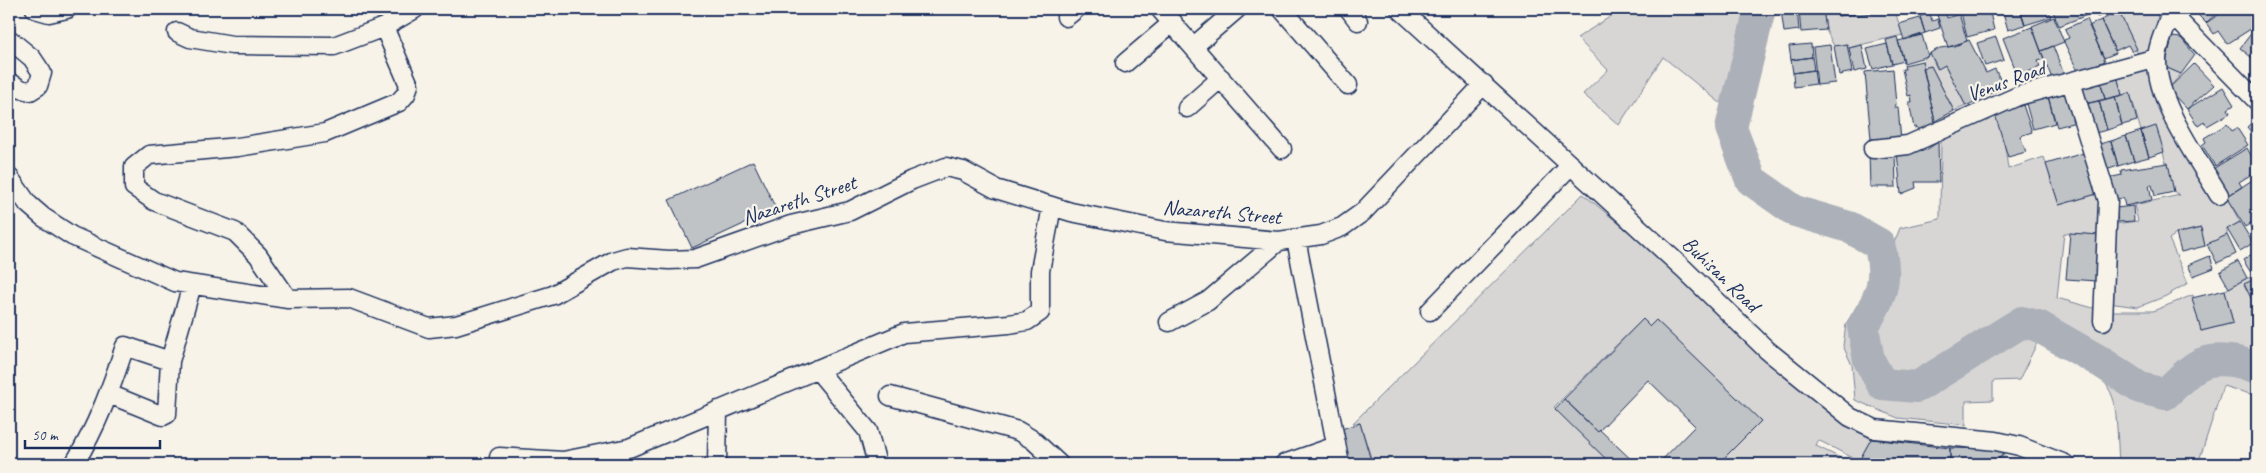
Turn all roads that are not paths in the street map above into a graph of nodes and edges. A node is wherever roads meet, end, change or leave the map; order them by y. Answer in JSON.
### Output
{"nodes":[{"id":1,"x":35,"y":9,"type":"edge"},
{"id":2,"x":67,"y":9,"type":"edge"},
{"id":3,"x":415,"y":9,"type":"edge"},
{"id":4,"x":1160,"y":9,"type":"edge"},
{"id":5,"x":1237,"y":9,"type":"edge"},
{"id":6,"x":1282,"y":9,"type":"edge"},
{"id":7,"x":1400,"y":9,"type":"edge"},
{"id":8,"x":2172,"y":11,"type":"edge"},
{"id":9,"x":1173,"y":22,"type":"junction"},
{"id":10,"x":384,"y":27,"type":"junction"},
{"id":11,"x":177,"y":32,"type":"dead end"},
{"id":12,"x":9,"y":39,"type":"edge"},
{"id":13,"x":1194,"y":46,"type":"junction"},
{"id":14,"x":2157,"y":58,"type":"junction"},
{"id":15,"x":1125,"y":63,"type":"dead end"},
{"id":16,"x":1221,"y":78,"type":"junction"},
{"id":17,"x":9,"y":82,"type":"edge"},
{"id":18,"x":2071,"y":82,"type":"junction"},
{"id":19,"x":1484,"y":84,"type":"junction"},
{"id":20,"x":1348,"y":85,"type":"dead end"},
{"id":21,"x":2257,"y":101,"type":"edge"},
{"id":22,"x":1187,"y":108,"type":"dead end"},
{"id":23,"x":1282,"y":149,"type":"dead end"},
{"id":24,"x":1872,"y":149,"type":"dead end"},
{"id":25,"x":1571,"y":165,"type":"junction"},
{"id":26,"x":9,"y":177,"type":"edge"},
{"id":27,"x":2219,"y":195,"type":"dead end"},
{"id":28,"x":1052,"y":206,"type":"junction"},
{"id":29,"x":1287,"y":240,"type":"junction"},
{"id":30,"x":192,"y":285,"type":"junction"},
{"id":31,"x":288,"y":299,"type":"junction"},
{"id":32,"x":1430,"y":311,"type":"dead end"},
{"id":33,"x":2104,"y":321,"type":"dead end"},
{"id":34,"x":1169,"y":322,"type":"dead end"},
{"id":35,"x":170,"y":361,"type":"junction"},
{"id":36,"x":817,"y":369,"type":"junction"},
{"id":37,"x":109,"y":394,"type":"junction"},
{"id":38,"x":890,"y":396,"type":"dead end"},
{"id":39,"x":718,"y":410,"type":"junction"},
{"id":40,"x":1336,"y":446,"type":"junction"},
{"id":41,"x":498,"y":457,"type":"dead end"},
{"id":42,"x":74,"y":464,"type":"edge"},
{"id":43,"x":717,"y":464,"type":"edge"},
{"id":44,"x":877,"y":464,"type":"edge"},
{"id":45,"x":1059,"y":464,"type":"edge"},
{"id":46,"x":1284,"y":464,"type":"edge"},
{"id":47,"x":1340,"y":464,"type":"edge"},
{"id":48,"x":2065,"y":464,"type":"edge"}],
"edges":[{"from":1,"to":2,"type":"street"},
{"from":3,"to":10,"type":"street"},
{"from":4,"to":9,"type":"street"},
{"from":5,"to":13,"type":"street"},
{"from":6,"to":20,"type":"street"},
{"from":7,"to":19,"type":"street","name":"Buhisan Road"},
{"from":8,"to":14,"type":"street"},
{"from":8,"to":21,"type":"street"},
{"from":9,"to":13,"type":"street"},
{"from":9,"to":15,"type":"street"},
{"from":10,"to":11,"type":"street"},
{"from":10,"to":31,"type":"street"},
{"from":12,"to":17,"type":"street"},
{"from":13,"to":16,"type":"street"},
{"from":14,"to":18,"type":"street","name":"Venus Road"},
{"from":14,"to":27,"type":"street"},
{"from":16,"to":22,"type":"street"},
{"from":16,"to":23,"type":"street"},
{"from":18,"to":24,"type":"street","name":"Venus Road"},
{"from":18,"to":33,"type":"street"},
{"from":19,"to":25,"type":"street","name":"Buhisan Road"},
{"from":19,"to":29,"type":"street","name":"Nazareth Street"},
{"from":25,"to":32,"type":"street"},
{"from":25,"to":48,"type":"street","name":"Buhisan Road"},
{"from":26,"to":30,"type":"street","name":"Nazareth Street"},
{"from":28,"to":29,"type":"street","name":"Nazareth Street"},
{"from":28,"to":31,"type":"street","name":"Nazareth Street"},
{"from":28,"to":36,"type":"street"},
{"from":29,"to":34,"type":"street"},
{"from":29,"to":40,"type":"street"},
{"from":30,"to":31,"type":"street","name":"Nazareth Street"},
{"from":30,"to":35,"type":"street"},
{"from":35,"to":37,"type":"street"},
{"from":35,"to":37,"type":"street"},
{"from":36,"to":39,"type":"street"},
{"from":36,"to":44,"type":"street"},
{"from":37,"to":42,"type":"street"},
{"from":38,"to":45,"type":"street"},
{"from":39,"to":41,"type":"street"},
{"from":39,"to":43,"type":"street"},
{"from":40,"to":46,"type":"street"},
{"from":40,"to":47,"type":"street"}]}
